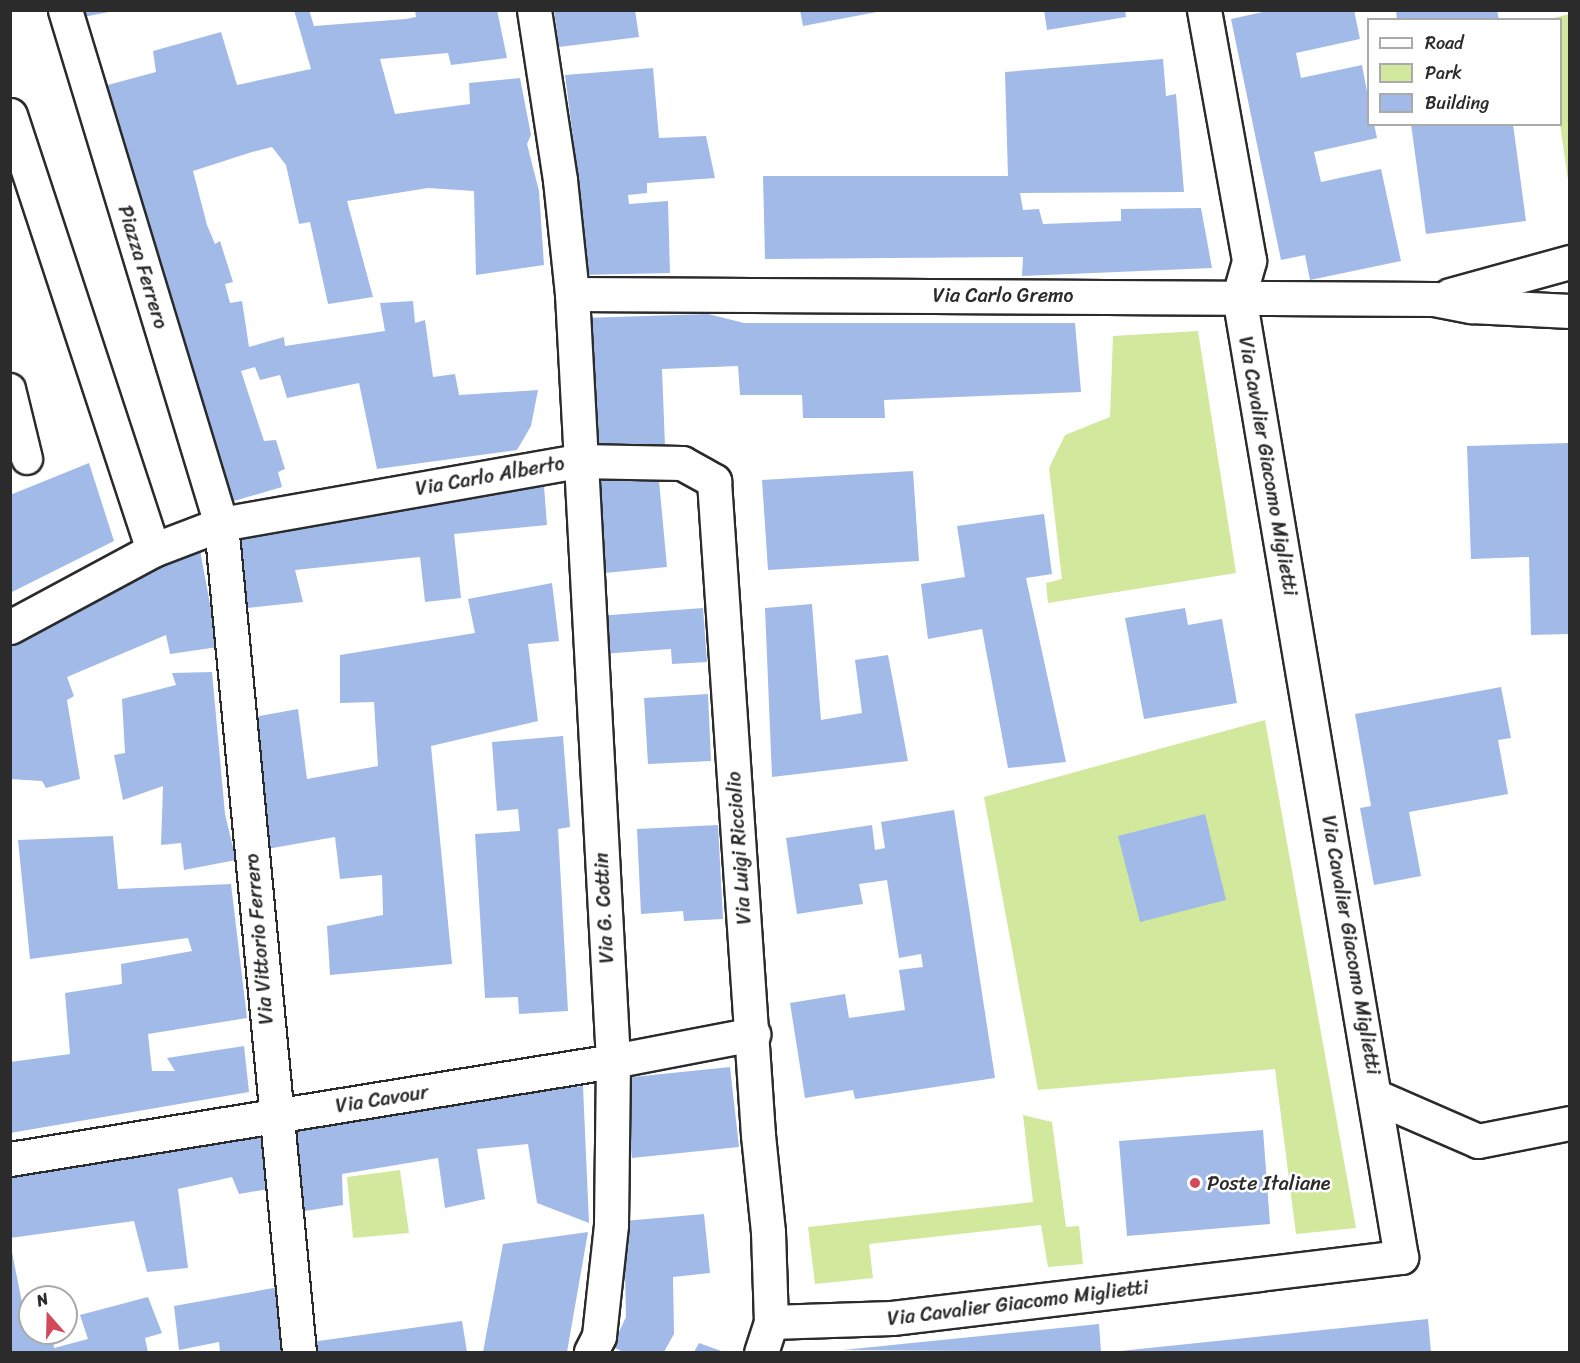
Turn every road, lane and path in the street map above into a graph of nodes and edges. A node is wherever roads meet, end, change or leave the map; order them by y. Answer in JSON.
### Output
{"nodes":[{"id":1,"x":65,"y":10,"type":"edge"},
{"id":2,"x":534,"y":10,"type":"edge"},
{"id":3,"x":1204,"y":10,"type":"edge"},
{"id":4,"x":10,"y":115,"type":"edge"},
{"id":5,"x":1569,"y":262,"type":"edge"},
{"id":6,"x":572,"y":294,"type":"junction"},
{"id":7,"x":1239,"y":296,"type":"junction"},
{"id":8,"x":1434,"y":299,"type":"junction"},
{"id":9,"x":1569,"y":311,"type":"edge"},
{"id":10,"x":10,"y":389,"type":"edge"},
{"id":11,"x":27,"y":459,"type":"dead end"},
{"id":12,"x":579,"y":461,"type":"junction"},
{"id":13,"x":221,"y":524,"type":"junction"},
{"id":14,"x":153,"y":550,"type":"junction"},
{"id":15,"x":10,"y":627,"type":"edge"},
{"id":16,"x":753,"y":1034,"type":"junction"},
{"id":17,"x":613,"y":1061,"type":"junction"},
{"id":18,"x":1377,"y":1097,"type":"junction"},
{"id":19,"x":276,"y":1116,"type":"junction"},
{"id":20,"x":1569,"y":1123,"type":"edge"},
{"id":21,"x":10,"y":1159,"type":"edge"},
{"id":22,"x":771,"y":1322,"type":"junction"},
{"id":23,"x":299,"y":1353,"type":"edge"},
{"id":24,"x":591,"y":1353,"type":"edge"},
{"id":25,"x":760,"y":1353,"type":"edge"}],
"edges":[{"from":1,"to":13,"type":"street","name":"Piazza Ferrero"},
{"from":2,"to":6,"type":"street","name":"Via Carlo Alberto"},
{"from":3,"to":7,"type":"street","name":"Via Cavalier Giacomo Miglietti"},
{"from":4,"to":14,"type":"street"},
{"from":5,"to":8,"type":"street","name":"Via Carlo Gremo"},
{"from":6,"to":7,"type":"street","name":"Via Carlo Gremo"},
{"from":6,"to":12,"type":"street","name":"Via Carlo Alberto"},
{"from":7,"to":8,"type":"street","name":"Via Carlo Gremo"},
{"from":7,"to":18,"type":"street","name":"Via Cavalier Giacomo Miglietti"},
{"from":8,"to":9,"type":"street","name":"Via Carlo Gremo"},
{"from":10,"to":11,"type":"street"},
{"from":12,"to":13,"type":"street","name":"Via Carlo Alberto"},
{"from":12,"to":16,"type":"street","name":"Via Luigi Ricciolio"},
{"from":12,"to":17,"type":"street","name":"Via G. Cottin"},
{"from":13,"to":14,"type":"street","name":"Via Carlo Alberto"},
{"from":13,"to":19,"type":"street","name":"Via Vittorio Ferrero"},
{"from":14,"to":15,"type":"street","name":"Via Carlo Alberto"},
{"from":16,"to":17,"type":"street","name":"Via Cavour"},
{"from":16,"to":22,"type":"street","name":"Via Luigi Ricciolio"},
{"from":17,"to":19,"type":"street","name":"Via Cavour"},
{"from":17,"to":24,"type":"street","name":"Via G. Cottin"},
{"from":18,"to":20,"type":"street"},
{"from":18,"to":22,"type":"street","name":"Via Cavalier Giacomo Miglietti"},
{"from":19,"to":21,"type":"street","name":"Via Cavour"},
{"from":19,"to":23,"type":"street","name":"Via Vittorio Ferrero"},
{"from":22,"to":25,"type":"street","name":"Via Luigi Ricciolio"}]}
